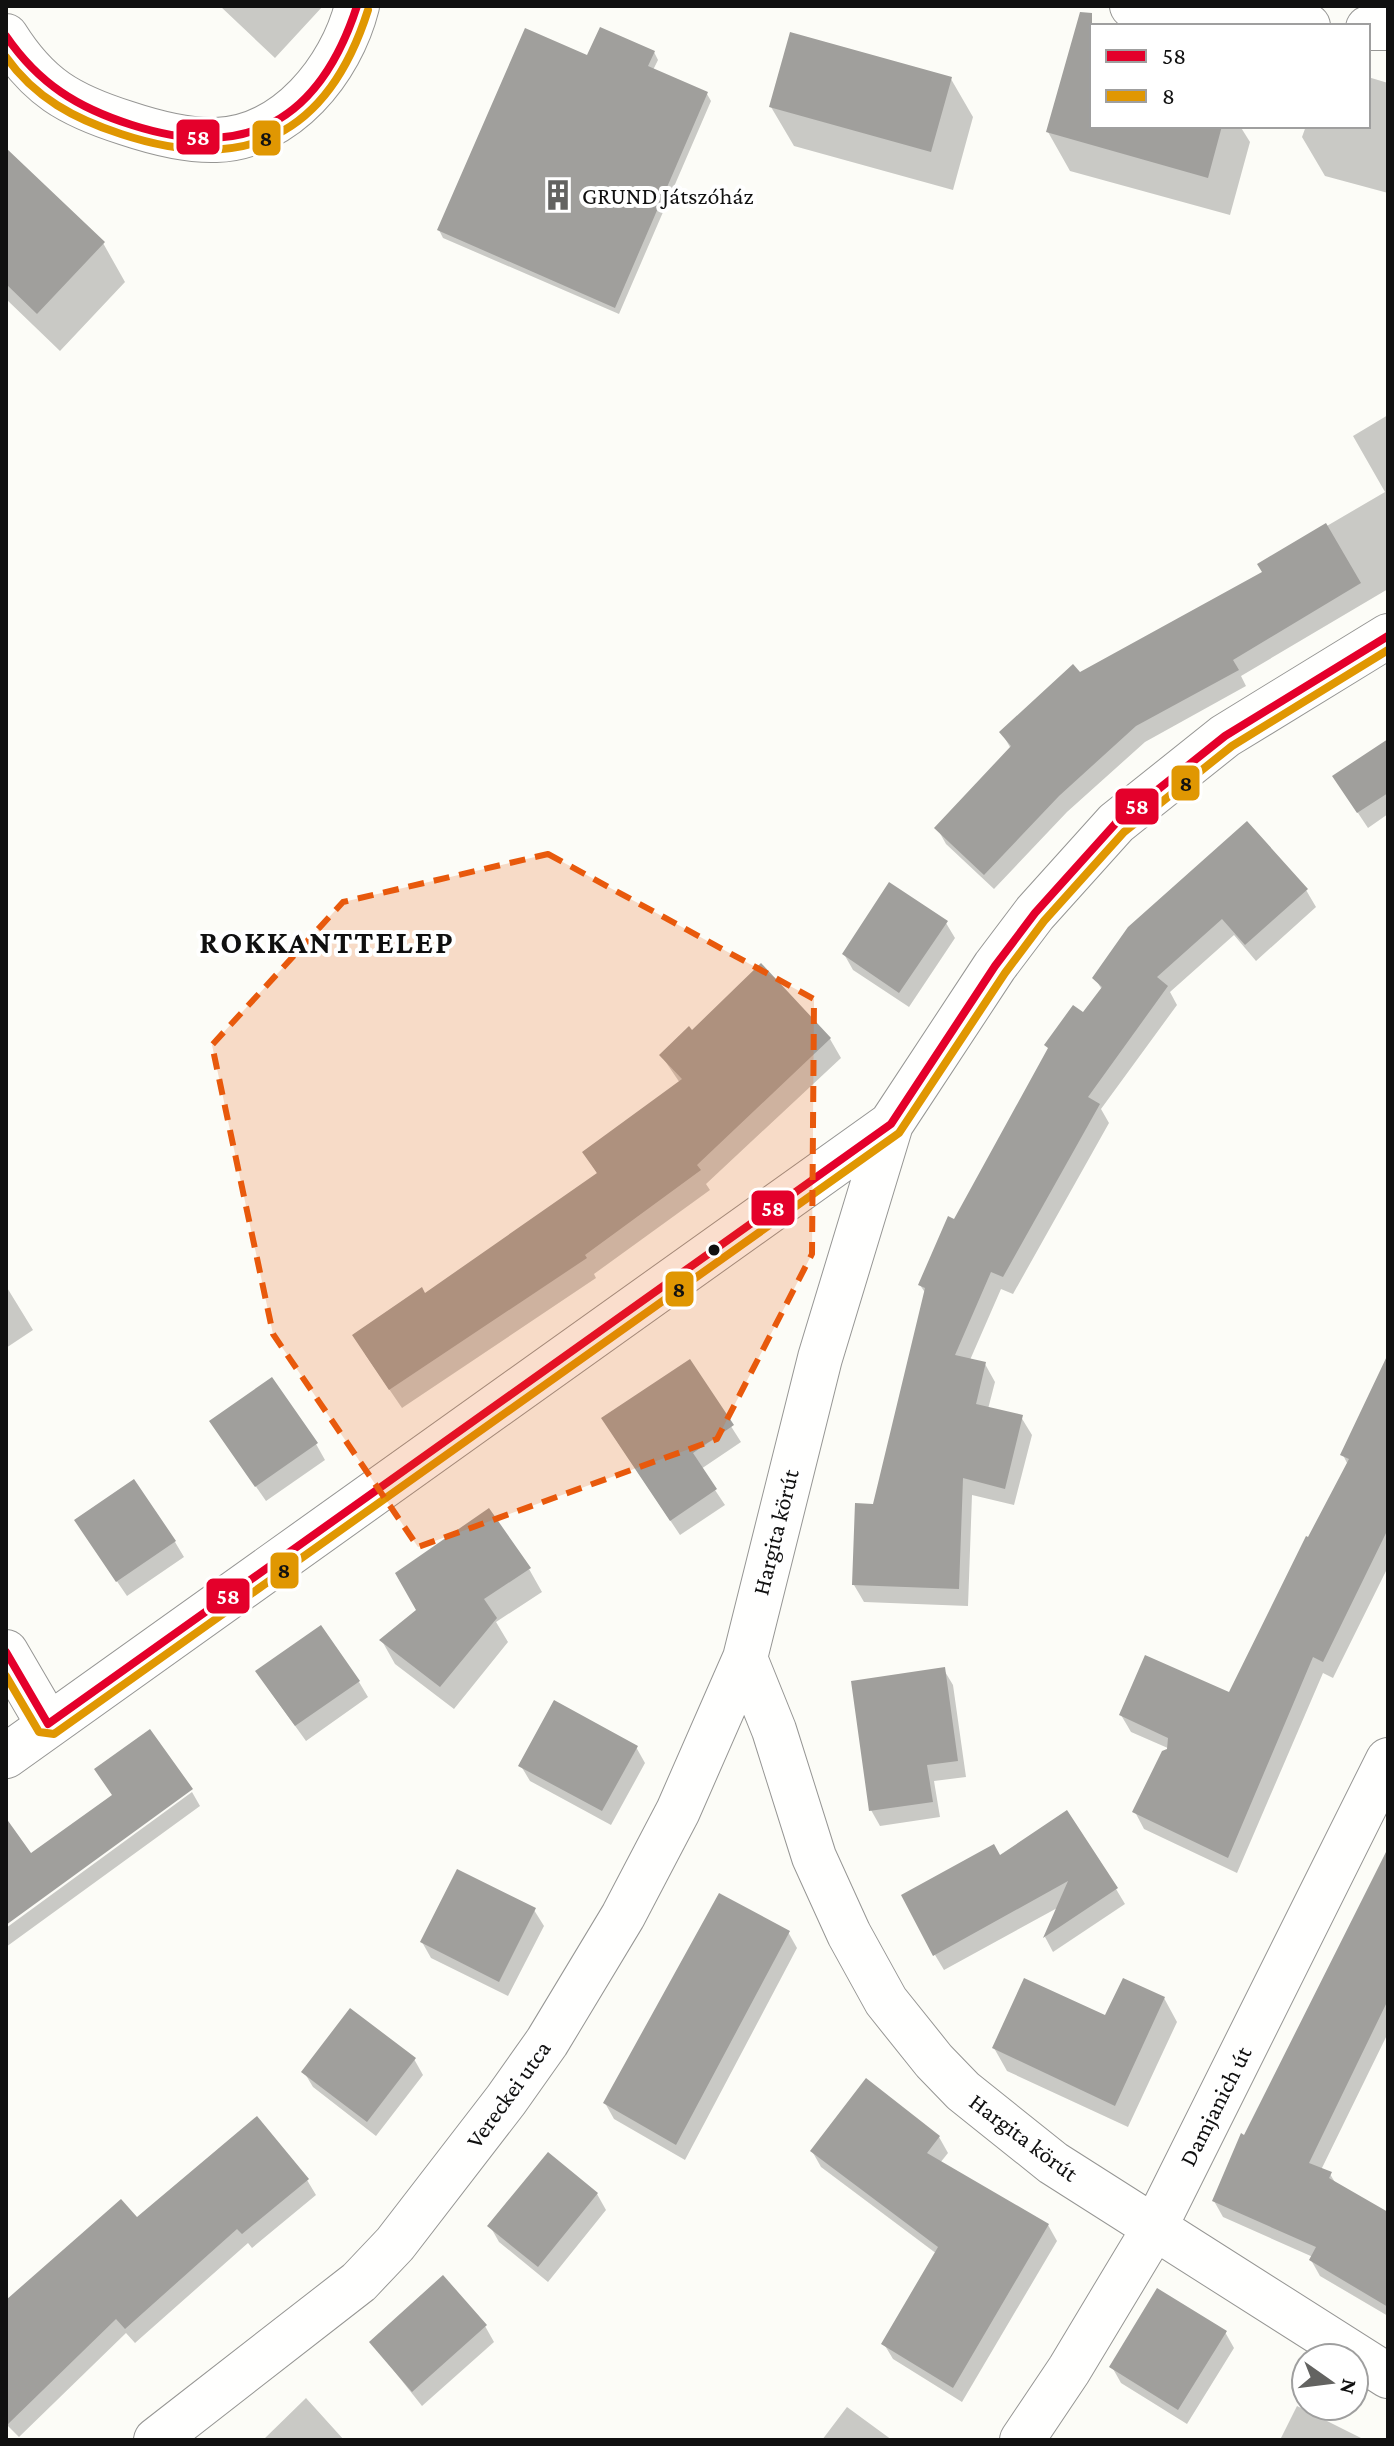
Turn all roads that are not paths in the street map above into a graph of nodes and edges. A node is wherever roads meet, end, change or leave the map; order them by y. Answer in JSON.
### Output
{"nodes":[{"id":1,"x":357,"y":6,"type":"edge"},
{"id":2,"x":1132,"y":6,"type":"edge"},
{"id":3,"x":1290,"y":24,"type":"edge"},
{"id":4,"x":6,"y":36,"type":"edge"},
{"id":5,"x":1388,"y":636,"type":"edge"},
{"id":6,"x":891,"y":1124,"type":"junction"},
{"id":7,"x":6,"y":1652,"type":"edge"},
{"id":8,"x":745,"y":1658,"type":"junction"},
{"id":9,"x":48,"y":1724,"type":"junction"},
{"id":10,"x":6,"y":1756,"type":"edge"},
{"id":11,"x":1388,"y":1760,"type":"edge"},
{"id":12,"x":1155,"y":2227,"type":"junction"},
{"id":13,"x":1388,"y":2376,"type":"edge"},
{"id":14,"x":156,"y":2440,"type":"edge"},
{"id":15,"x":1022,"y":2440,"type":"edge"}],
"edges":[{"from":1,"to":4,"type":"street"},
{"from":2,"to":3,"type":"street"},
{"from":5,"to":6,"type":"street","name":"Hargita körút"},
{"from":6,"to":8,"type":"street","name":"Hargita körút"},
{"from":6,"to":9,"type":"street"},
{"from":7,"to":9,"type":"street"},
{"from":8,"to":12,"type":"street","name":"Hargita körút"},
{"from":8,"to":14,"type":"street","name":"Vereckei utca"},
{"from":9,"to":10,"type":"street"},
{"from":11,"to":12,"type":"street","name":"Damjanich út"},
{"from":12,"to":13,"type":"street","name":"Hargita körút"},
{"from":12,"to":15,"type":"street","name":"Damjanich út"}]}
